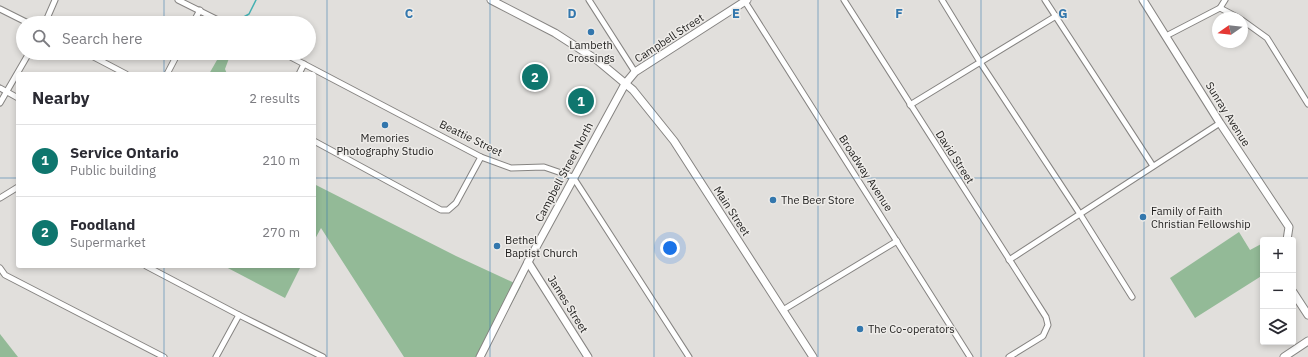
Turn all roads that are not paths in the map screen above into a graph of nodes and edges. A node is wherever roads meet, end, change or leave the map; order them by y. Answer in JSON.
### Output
{"nodes":[{"id":1,"x":55,"y":0,"type":"edge"},
{"id":2,"x":178,"y":0,"type":"edge"},
{"id":3,"x":491,"y":0,"type":"edge"},
{"id":4,"x":589,"y":0,"type":"edge"},
{"id":5,"x":844,"y":0,"type":"edge"},
{"id":6,"x":942,"y":0,"type":"edge"},
{"id":7,"x":1045,"y":0,"type":"edge"},
{"id":8,"x":1143,"y":0,"type":"edge"},
{"id":9,"x":1225,"y":0,"type":"edge"},
{"id":10,"x":745,"y":1,"type":"edge"},
{"id":11,"x":1220,"y":8,"type":"junction"},
{"id":12,"x":0,"y":9,"type":"edge"},
{"id":13,"x":200,"y":10,"type":"junction"},
{"id":14,"x":1228,"y":12,"type":"edge"},
{"id":15,"x":48,"y":16,"type":"edge"},
{"id":16,"x":197,"y":16,"type":"edge"},
{"id":17,"x":211,"y":16,"type":"edge"},
{"id":18,"x":1056,"y":16,"type":"junction"},
{"id":19,"x":16,"y":17,"type":"edge"},
{"id":20,"x":1248,"y":24,"type":"edge"},
{"id":21,"x":1166,"y":36,"type":"junction"},
{"id":22,"x":25,"y":60,"type":"edge"},
{"id":23,"x":99,"y":60,"type":"edge"},
{"id":24,"x":174,"y":60,"type":"edge"},
{"id":25,"x":296,"y":60,"type":"edge"},
{"id":26,"x":980,"y":62,"type":"junction"},
{"id":27,"x":304,"y":64,"type":"junction"},
{"id":28,"x":18,"y":72,"type":"edge"},
{"id":29,"x":122,"y":72,"type":"edge"},
{"id":30,"x":168,"y":72,"type":"edge"},
{"id":31,"x":300,"y":72,"type":"edge"},
{"id":32,"x":635,"y":72,"type":"junction"},
{"id":33,"x":16,"y":75,"type":"edge"},
{"id":34,"x":625,"y":84,"type":"junction"},
{"id":35,"x":0,"y":88,"type":"edge"},
{"id":36,"x":7,"y":91,"type":"junction"},
{"id":37,"x":16,"y":97,"type":"edge"},
{"id":38,"x":0,"y":103,"type":"edge"},
{"id":39,"x":1308,"y":104,"type":"edge"},
{"id":40,"x":910,"y":105,"type":"junction"},
{"id":41,"x":1220,"y":123,"type":"junction"},
{"id":42,"x":316,"y":142,"type":"edge"},
{"id":43,"x":482,"y":157,"type":"junction"},
{"id":44,"x":1153,"y":166,"type":"junction"},
{"id":45,"x":573,"y":177,"type":"junction"},
{"id":46,"x":16,"y":188,"type":"edge"},
{"id":47,"x":0,"y":198,"type":"edge"},
{"id":48,"x":1080,"y":214,"type":"junction"},
{"id":49,"x":1287,"y":237,"type":"edge"},
{"id":50,"x":898,"y":241,"type":"junction"},
{"id":51,"x":1009,"y":260,"type":"junction"},
{"id":52,"x":528,"y":262,"type":"junction"},
{"id":53,"x":0,"y":268,"type":"edge"},
{"id":54,"x":150,"y":268,"type":"edge"},
{"id":55,"x":1132,"y":297,"type":"dead end"},
{"id":56,"x":1296,"y":297,"type":"edge"},
{"id":57,"x":783,"y":310,"type":"junction"},
{"id":58,"x":1308,"y":315,"type":"edge"},
{"id":59,"x":239,"y":316,"type":"junction"},
{"id":60,"x":1308,"y":342,"type":"edge"},
{"id":61,"x":311,"y":354,"type":"edge"},
{"id":62,"x":164,"y":357,"type":"edge"},
{"id":63,"x":216,"y":357,"type":"edge"},
{"id":64,"x":323,"y":357,"type":"edge"},
{"id":65,"x":480,"y":357,"type":"edge"},
{"id":66,"x":588,"y":357,"type":"edge"},
{"id":67,"x":689,"y":357,"type":"edge"},
{"id":68,"x":813,"y":357,"type":"edge"},
{"id":69,"x":970,"y":357,"type":"edge"},
{"id":70,"x":1008,"y":357,"type":"edge"},
{"id":71,"x":1284,"y":357,"type":"edge"}],
"edges":[{"from":1,"to":15,"type":"street"},
{"from":2,"to":13,"type":"street"},
{"from":3,"to":34,"type":"street","name":"Main Street"},
{"from":4,"to":32,"type":"street"},
{"from":5,"to":40,"type":"street","name":"David Street"},
{"from":6,"to":26,"type":"street"},
{"from":7,"to":18,"type":"street"},
{"from":8,"to":21,"type":"street","name":"Sunray Avenue"},
{"from":9,"to":11,"type":"street"},
{"from":10,"to":32,"type":"street","name":"Campbell Street"},
{"from":10,"to":50,"type":"street","name":"Broadway Avenue"},
{"from":11,"to":14,"type":"street"},
{"from":11,"to":21,"type":"street"},
{"from":12,"to":19,"type":"street"},
{"from":13,"to":16,"type":"street"},
{"from":13,"to":17,"type":"street"},
{"from":18,"to":26,"type":"street"},
{"from":18,"to":44,"type":"street"},
{"from":20,"to":39,"type":"street"},
{"from":21,"to":41,"type":"street","name":"Sunray Avenue"},
{"from":22,"to":28,"type":"street"},
{"from":23,"to":29,"type":"street"},
{"from":24,"to":30,"type":"street"},
{"from":25,"to":27,"type":"street","name":"Beattie Street"},
{"from":26,"to":40,"type":"street"},
{"from":26,"to":48,"type":"street"},
{"from":27,"to":31,"type":"street"},
{"from":27,"to":43,"type":"street","name":"Beattie Street"},
{"from":32,"to":34,"type":"street","name":"Campbell Street"},
{"from":33,"to":36,"type":"street"},
{"from":34,"to":45,"type":"street","name":"Campbell Street North"},
{"from":34,"to":57,"type":"street","name":"Main Street"},
{"from":35,"to":36,"type":"street"},
{"from":36,"to":37,"type":"street"},
{"from":36,"to":38,"type":"street"},
{"from":40,"to":51,"type":"street","name":"David Street"},
{"from":41,"to":44,"type":"street"},
{"from":41,"to":49,"type":"street","name":"Sunray Avenue"},
{"from":42,"to":43,"type":"street"},
{"from":43,"to":45,"type":"street","name":"Beattie Street"},
{"from":44,"to":48,"type":"street"},
{"from":45,"to":52,"type":"street","name":"Campbell Street North"},
{"from":45,"to":67,"type":"street"},
{"from":46,"to":47,"type":"street"},
{"from":48,"to":51,"type":"street"},
{"from":48,"to":55,"type":"street"},
{"from":50,"to":57,"type":"street"},
{"from":50,"to":69,"type":"street","name":"Broadway Avenue"},
{"from":51,"to":70,"type":"street","name":"David Street"},
{"from":52,"to":65,"type":"street","name":"Campbell Street North"},
{"from":52,"to":66,"type":"street","name":"James Street"},
{"from":53,"to":62,"type":"street"},
{"from":54,"to":59,"type":"street"},
{"from":56,"to":58,"type":"street"},
{"from":57,"to":68,"type":"street","name":"Main Street"},
{"from":59,"to":61,"type":"street"},
{"from":59,"to":63,"type":"street"},
{"from":60,"to":71,"type":"street"},
{"from":61,"to":64,"type":"street"}]}
